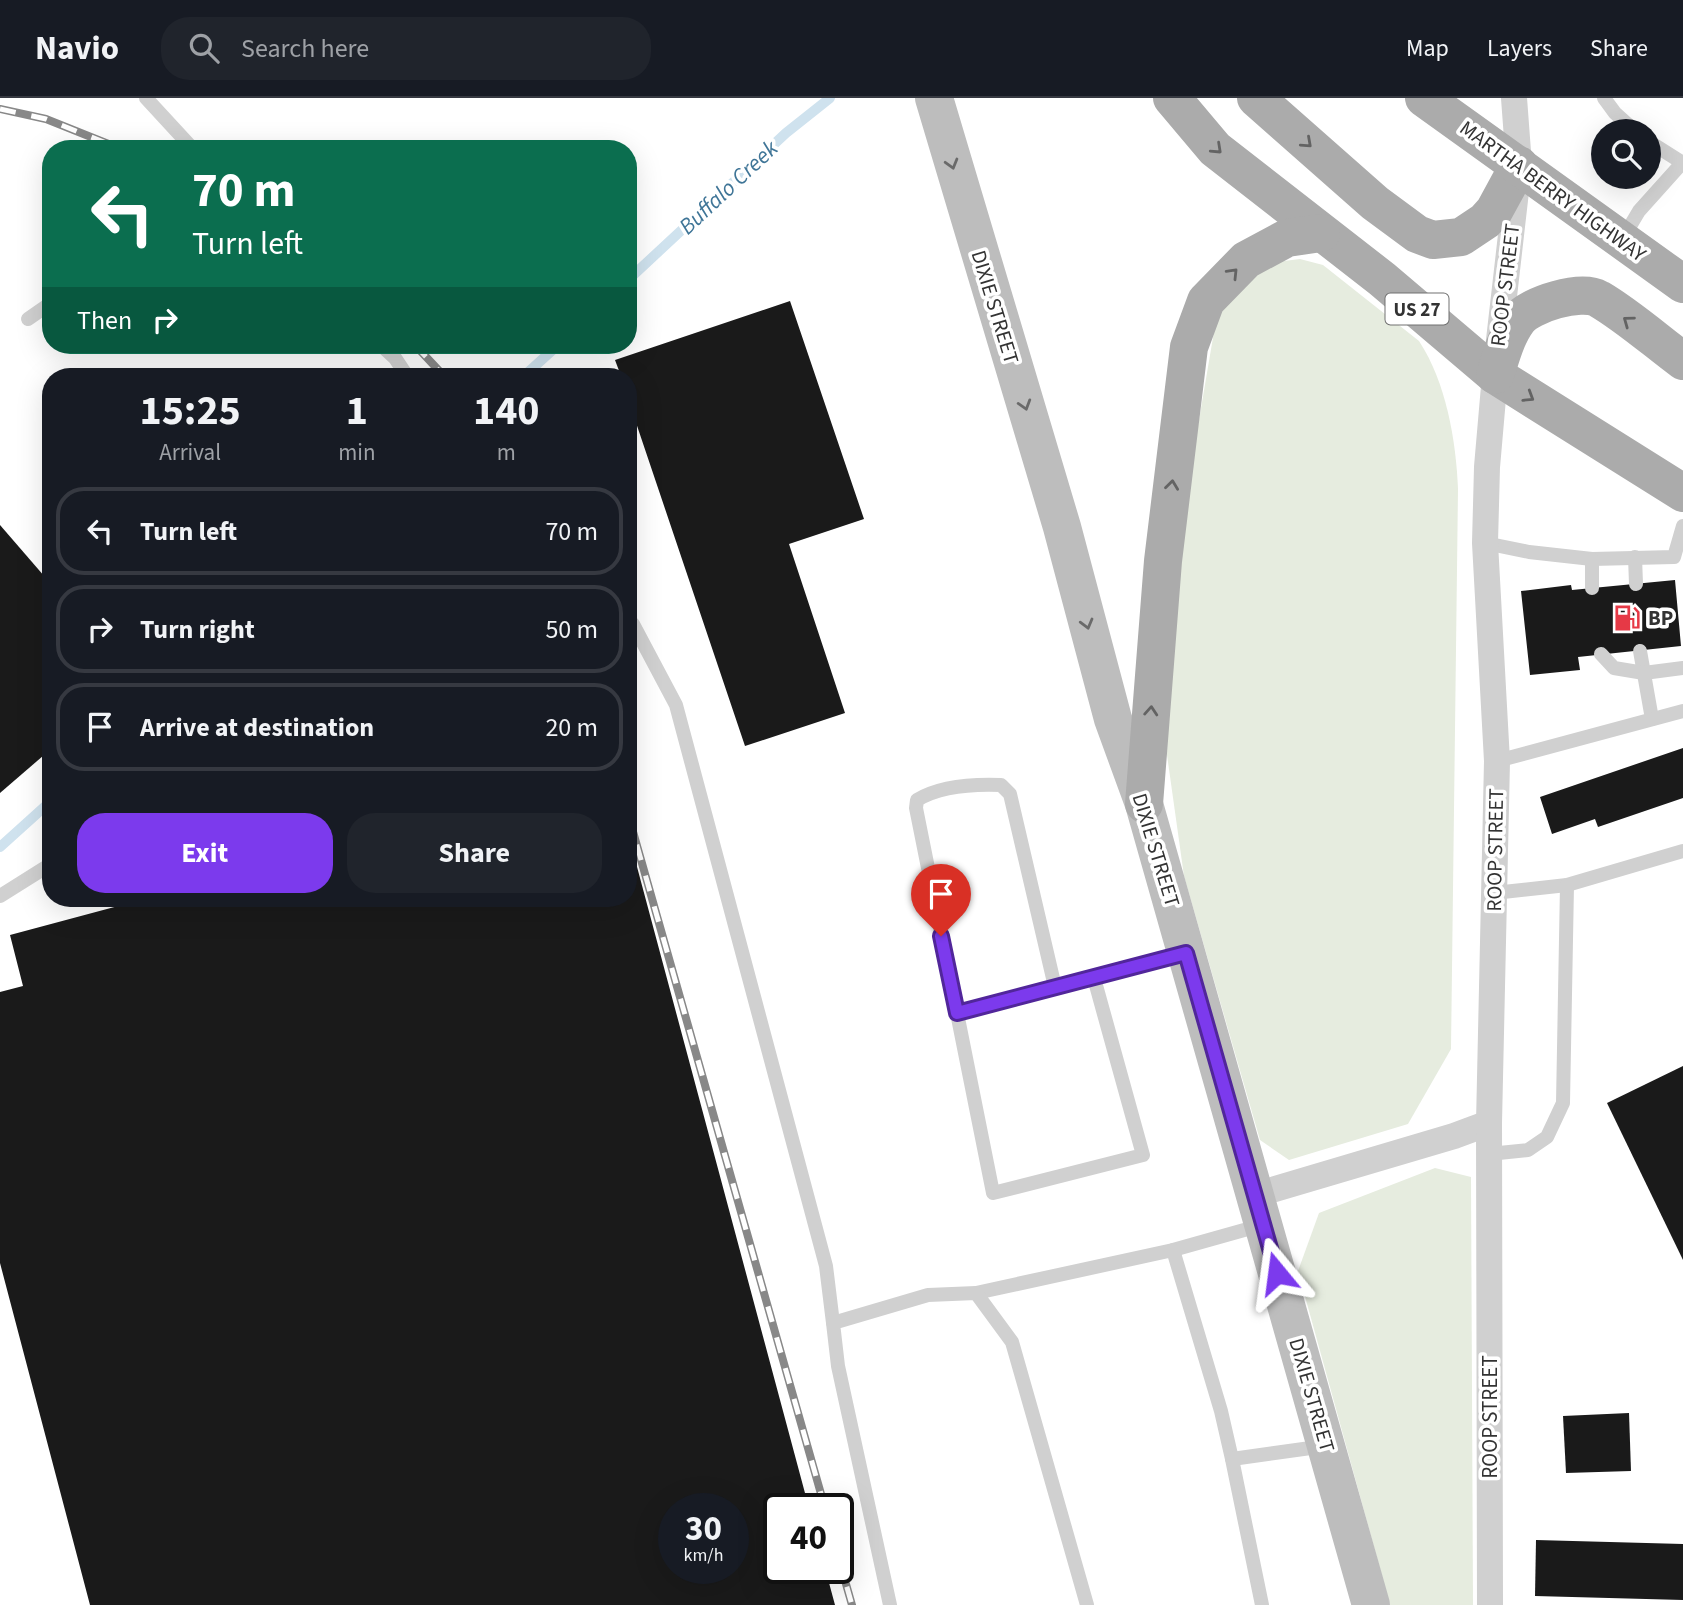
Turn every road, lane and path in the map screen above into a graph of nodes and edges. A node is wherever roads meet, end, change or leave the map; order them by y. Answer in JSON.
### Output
{"nodes":[{"id":1,"x":146,"y":98,"type":"edge"},
{"id":2,"x":934,"y":98,"type":"edge"},
{"id":3,"x":1172,"y":98,"type":"edge"},
{"id":4,"x":1256,"y":98,"type":"edge"},
{"id":5,"x":1424,"y":98,"type":"edge"},
{"id":6,"x":1514,"y":98,"type":"edge"},
{"id":7,"x":1604,"y":98,"type":"edge"},
{"id":8,"x":1622,"y":119,"type":"edge"},
{"id":9,"x":185,"y":140,"type":"edge"},
{"id":10,"x":1661,"y":149,"type":"edge"},
{"id":11,"x":1683,"y":162,"type":"edge"},
{"id":12,"x":1519,"y":165,"type":"junction"},
{"id":13,"x":1321,"y":233,"type":"junction"},
{"id":14,"x":1622,"y":240,"type":"junction"},
{"id":15,"x":1683,"y":284,"type":"edge"},
{"id":16,"x":42,"y":310,"type":"edge"},
{"id":17,"x":29,"y":319,"type":"dead end"},
{"id":18,"x":391,"y":354,"type":"edge"},
{"id":19,"x":1683,"y":361,"type":"edge"},
{"id":20,"x":402,"y":368,"type":"edge"},
{"id":21,"x":1494,"y":375,"type":"junction"},
{"id":22,"x":1683,"y":493,"type":"edge"},
{"id":23,"x":1683,"y":526,"type":"edge"},
{"id":24,"x":1485,"y":543,"type":"junction"},
{"id":25,"x":1635,"y":558,"type":"junction"},
{"id":26,"x":1592,"y":559,"type":"junction"},
{"id":27,"x":1679,"y":561,"type":"edge"},
{"id":28,"x":1636,"y":584,"type":"dead end"},
{"id":29,"x":1592,"y":588,"type":"dead end"},
{"id":30,"x":637,"y":632,"type":"edge"},
{"id":31,"x":1640,"y":650,"type":"dead end"},
{"id":32,"x":1601,"y":654,"type":"dead end"},
{"id":33,"x":1683,"y":667,"type":"edge"},
{"id":34,"x":1644,"y":673,"type":"junction"},
{"id":35,"x":1683,"y":711,"type":"edge"},
{"id":36,"x":1652,"y":719,"type":"junction"},
{"id":37,"x":1497,"y":761,"type":"junction"},
{"id":38,"x":1144,"y":804,"type":"junction"},
{"id":39,"x":1683,"y":851,"type":"edge"},
{"id":40,"x":42,"y":869,"type":"edge"},
{"id":41,"x":1567,"y":885,"type":"junction"},
{"id":42,"x":1494,"y":893,"type":"junction"},
{"id":43,"x":0,"y":895,"type":"edge"},
{"id":44,"x":1186,"y":953,"type":"junction"},
{"id":45,"x":1094,"y":978,"type":"junction"},
{"id":46,"x":1055,"y":988,"type":"junction"},
{"id":47,"x":957,"y":1013,"type":"junction"},
{"id":48,"x":1489,"y":1123,"type":"junction"},
{"id":49,"x":1489,"y":1154,"type":"junction"},
{"id":50,"x":1259,"y":1210,"type":"junction"},
{"id":51,"x":1172,"y":1250,"type":"junction"},
{"id":52,"x":976,"y":1293,"type":"junction"},
{"id":53,"x":833,"y":1323,"type":"junction"},
{"id":54,"x":1326,"y":1446,"type":"junction"},
{"id":55,"x":1232,"y":1459,"type":"junction"},
{"id":56,"x":890,"y":1605,"type":"edge"},
{"id":57,"x":1087,"y":1605,"type":"edge"},
{"id":58,"x":1262,"y":1605,"type":"edge"},
{"id":59,"x":1371,"y":1605,"type":"edge"},
{"id":60,"x":1490,"y":1605,"type":"edge"}],
"edges":[{"from":1,"to":9,"type":"lane"},
{"from":2,"to":38,"type":"street","name":"DIXIE STREET","one_way":true},
{"from":3,"to":13,"type":"main road","number":"US 27","one_way":true},
{"from":4,"to":12,"type":"main road","one_way":true},
{"from":5,"to":12,"type":"main road","name":"MARTHA BERRY HIGHWAY"},
{"from":6,"to":12,"type":"street","name":"ROOP STREET"},
{"from":7,"to":8,"type":"lane"},
{"from":10,"to":11,"type":"lane"},
{"from":11,"to":14,"type":"lane"},
{"from":12,"to":14,"type":"main road","name":"MARTHA BERRY HIGHWAY"},
{"from":12,"to":21,"type":"street","name":"ROOP STREET"},
{"from":13,"to":21,"type":"main road","number":"US 27"},
{"from":38,"to":13,"type":"main road","one_way":true},
{"from":14,"to":15,"type":"main road","name":"MARTHA BERRY HIGHWAY"},
{"from":16,"to":17,"type":"lane"},
{"from":18,"to":20,"type":"lane"},
{"from":19,"to":21,"type":"main road","one_way":true},
{"from":21,"to":22,"type":"main road","number":"US 27","one_way":true},
{"from":21,"to":24,"type":"street","name":"ROOP STREET"},
{"from":23,"to":27,"type":"lane"},
{"from":24,"to":26,"type":"lane"},
{"from":24,"to":37,"type":"street","name":"ROOP STREET"},
{"from":25,"to":26,"type":"lane"},
{"from":25,"to":27,"type":"lane"},
{"from":25,"to":28,"type":"lane"},
{"from":26,"to":29,"type":"lane"},
{"from":30,"to":53,"type":"lane"},
{"from":31,"to":34,"type":"lane"},
{"from":32,"to":34,"type":"lane"},
{"from":33,"to":34,"type":"lane"},
{"from":34,"to":36,"type":"lane"},
{"from":35,"to":36,"type":"lane"},
{"from":36,"to":37,"type":"lane"},
{"from":37,"to":42,"type":"street","name":"ROOP STREET"},
{"from":38,"to":44,"type":"street","name":"DIXIE STREET"},
{"from":39,"to":41,"type":"lane"},
{"from":40,"to":43,"type":"lane"},
{"from":41,"to":42,"type":"lane"},
{"from":41,"to":49,"type":"lane"},
{"from":42,"to":48,"type":"street","name":"ROOP STREET"},
{"from":44,"to":45,"type":"lane"},
{"from":44,"to":50,"type":"street","name":"DIXIE STREET"},
{"from":45,"to":46,"type":"lane"},
{"from":45,"to":47,"type":"lane"},
{"from":46,"to":47,"type":"lane"},
{"from":46,"to":47,"type":"lane"},
{"from":48,"to":49,"type":"street","name":"ROOP STREET"},
{"from":48,"to":50,"type":"street"},
{"from":49,"to":60,"type":"street","name":"ROOP STREET"},
{"from":50,"to":51,"type":"lane"},
{"from":50,"to":54,"type":"street","name":"DIXIE STREET"},
{"from":51,"to":52,"type":"lane"},
{"from":51,"to":55,"type":"lane"},
{"from":52,"to":53,"type":"lane"},
{"from":52,"to":57,"type":"lane"},
{"from":53,"to":56,"type":"lane"},
{"from":54,"to":55,"type":"lane"},
{"from":54,"to":59,"type":"street","name":"DIXIE STREET"},
{"from":55,"to":58,"type":"lane"}]}
